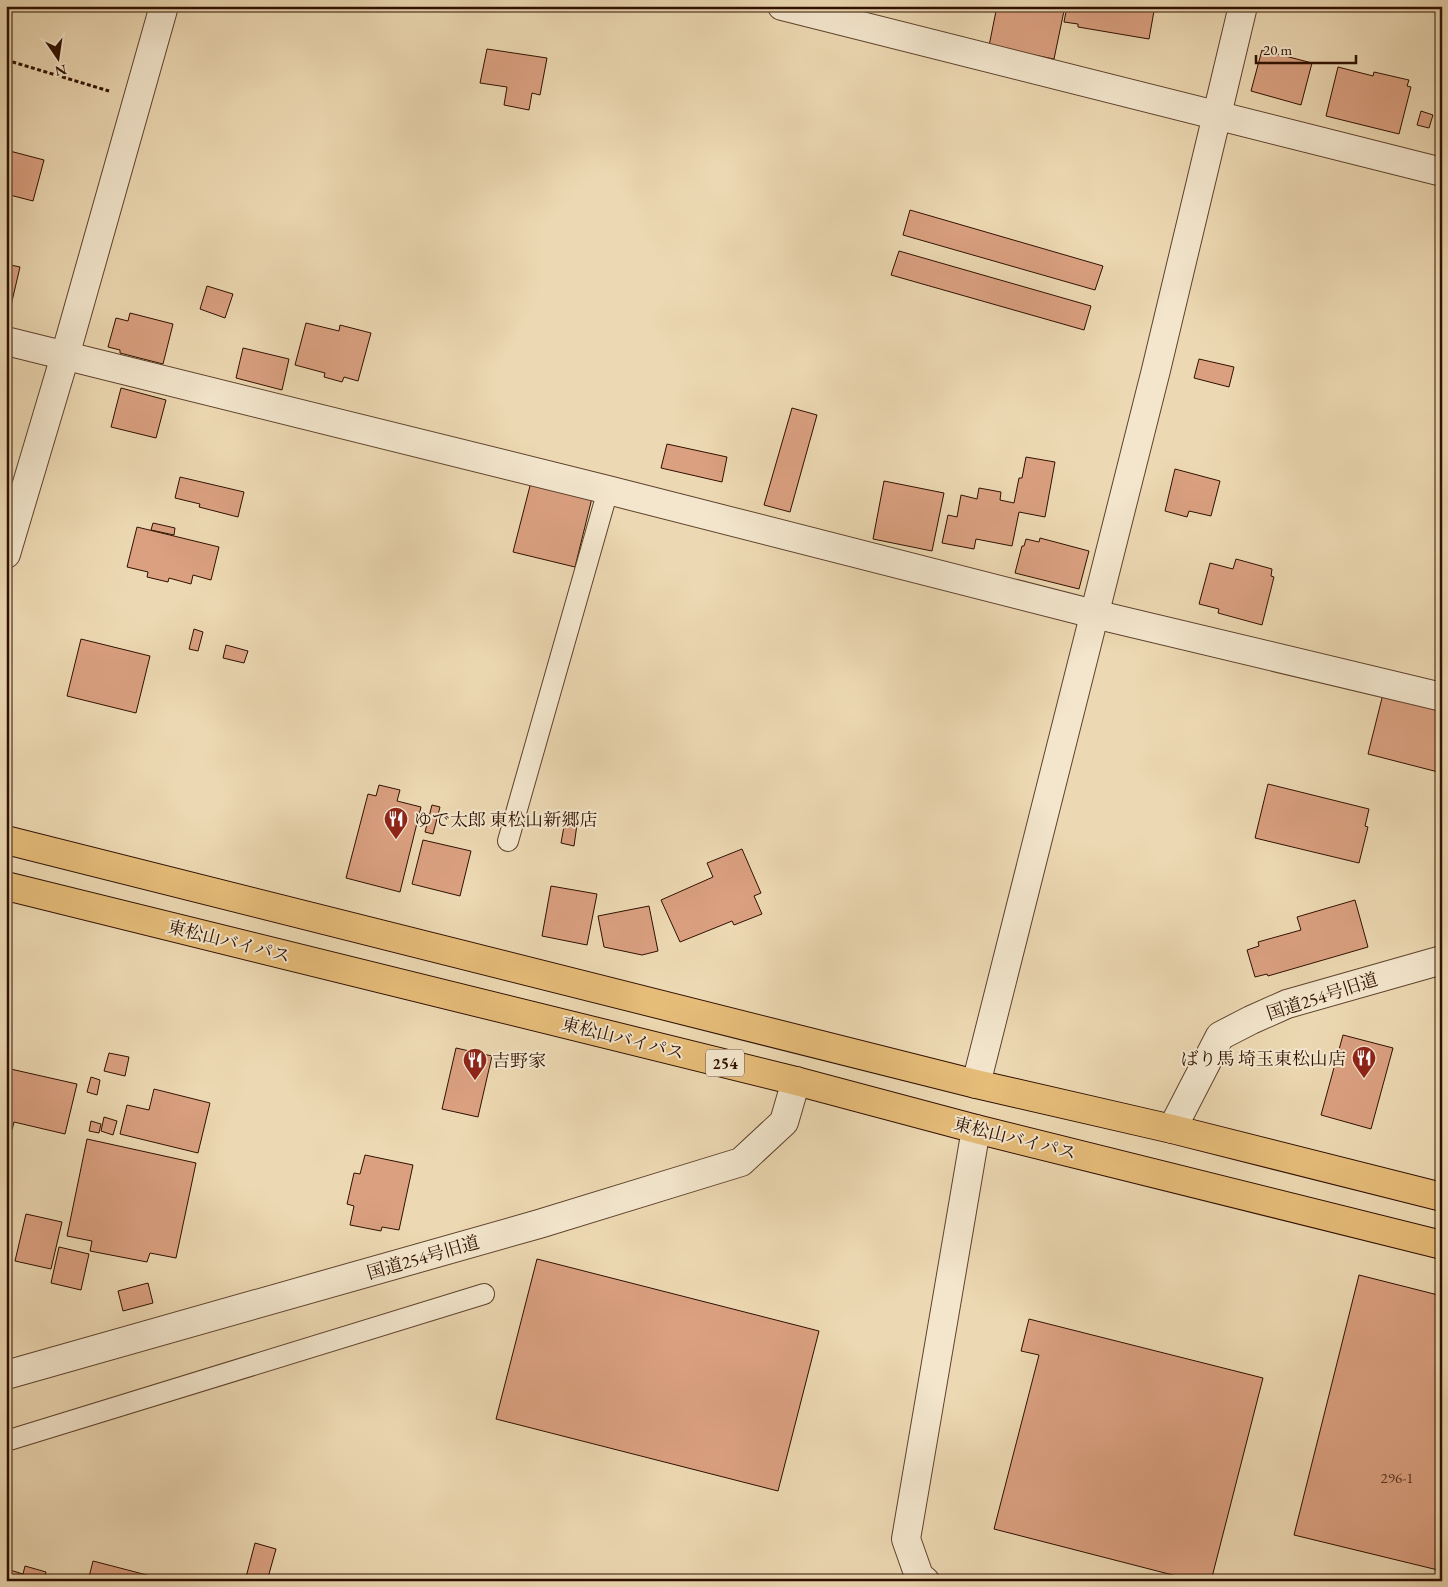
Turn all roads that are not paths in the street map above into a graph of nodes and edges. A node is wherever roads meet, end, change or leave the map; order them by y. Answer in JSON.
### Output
{"nodes":[{"id":1,"x":164,"y":6,"type":"edge"},
{"id":2,"x":782,"y":6,"type":"edge"},
{"id":3,"x":1243,"y":6,"type":"edge"},
{"id":4,"x":1216,"y":115,"type":"junction"},
{"id":5,"x":1442,"y":172,"type":"edge"},
{"id":6,"x":6,"y":341,"type":"edge"},
{"id":7,"x":65,"y":356,"type":"junction"},
{"id":8,"x":608,"y":490,"type":"junction"},
{"id":9,"x":6,"y":554,"type":"edge"},
{"id":10,"x":1094,"y":614,"type":"junction"},
{"id":11,"x":1442,"y":697,"type":"edge"},
{"id":12,"x":6,"y":840,"type":"edge"},
{"id":13,"x":508,"y":841,"type":"dead end"},
{"id":14,"x":6,"y":886,"type":"edge"},
{"id":15,"x":1442,"y":960,"type":"edge"},
{"id":16,"x":796,"y":1081,"type":"junction"},
{"id":17,"x":976,"y":1084,"type":"junction"},
{"id":18,"x":976,"y":1129,"type":"junction"},
{"id":19,"x":1172,"y":1129,"type":"junction"},
{"id":20,"x":1442,"y":1197,"type":"edge"},
{"id":21,"x":1442,"y":1245,"type":"edge"},
{"id":22,"x":484,"y":1294,"type":"dead end"},
{"id":23,"x":6,"y":1374,"type":"edge"},
{"id":24,"x":6,"y":1441,"type":"edge"},
{"id":25,"x":925,"y":1581,"type":"edge"}],
"edges":[{"from":1,"to":7,"type":"street"},
{"from":2,"to":4,"type":"street"},
{"from":3,"to":4,"type":"street"},
{"from":4,"to":5,"type":"street"},
{"from":4,"to":10,"type":"street"},
{"from":6,"to":7,"type":"street"},
{"from":7,"to":8,"type":"street"},
{"from":7,"to":9,"type":"street"},
{"from":8,"to":10,"type":"street"},
{"from":8,"to":13,"type":"lane"},
{"from":10,"to":11,"type":"street"},
{"from":10,"to":17,"type":"street"},
{"from":12,"to":17,"type":"highway","number":"254"},
{"from":14,"to":16,"type":"highway","name":"東松山バイパス","number":"254"},
{"from":15,"to":19,"type":"street","name":"国道254号旧道"},
{"from":16,"to":18,"type":"highway","name":"東松山バイパス","number":"254"},
{"from":16,"to":23,"type":"street","name":"国道254号旧道"},
{"from":17,"to":19,"type":"highway","number":"254"},
{"from":18,"to":21,"type":"highway","name":"東松山バイパス","number":"254"},
{"from":18,"to":25,"type":"street"},
{"from":19,"to":20,"type":"highway","number":"254"},
{"from":22,"to":24,"type":"lane"}]}
